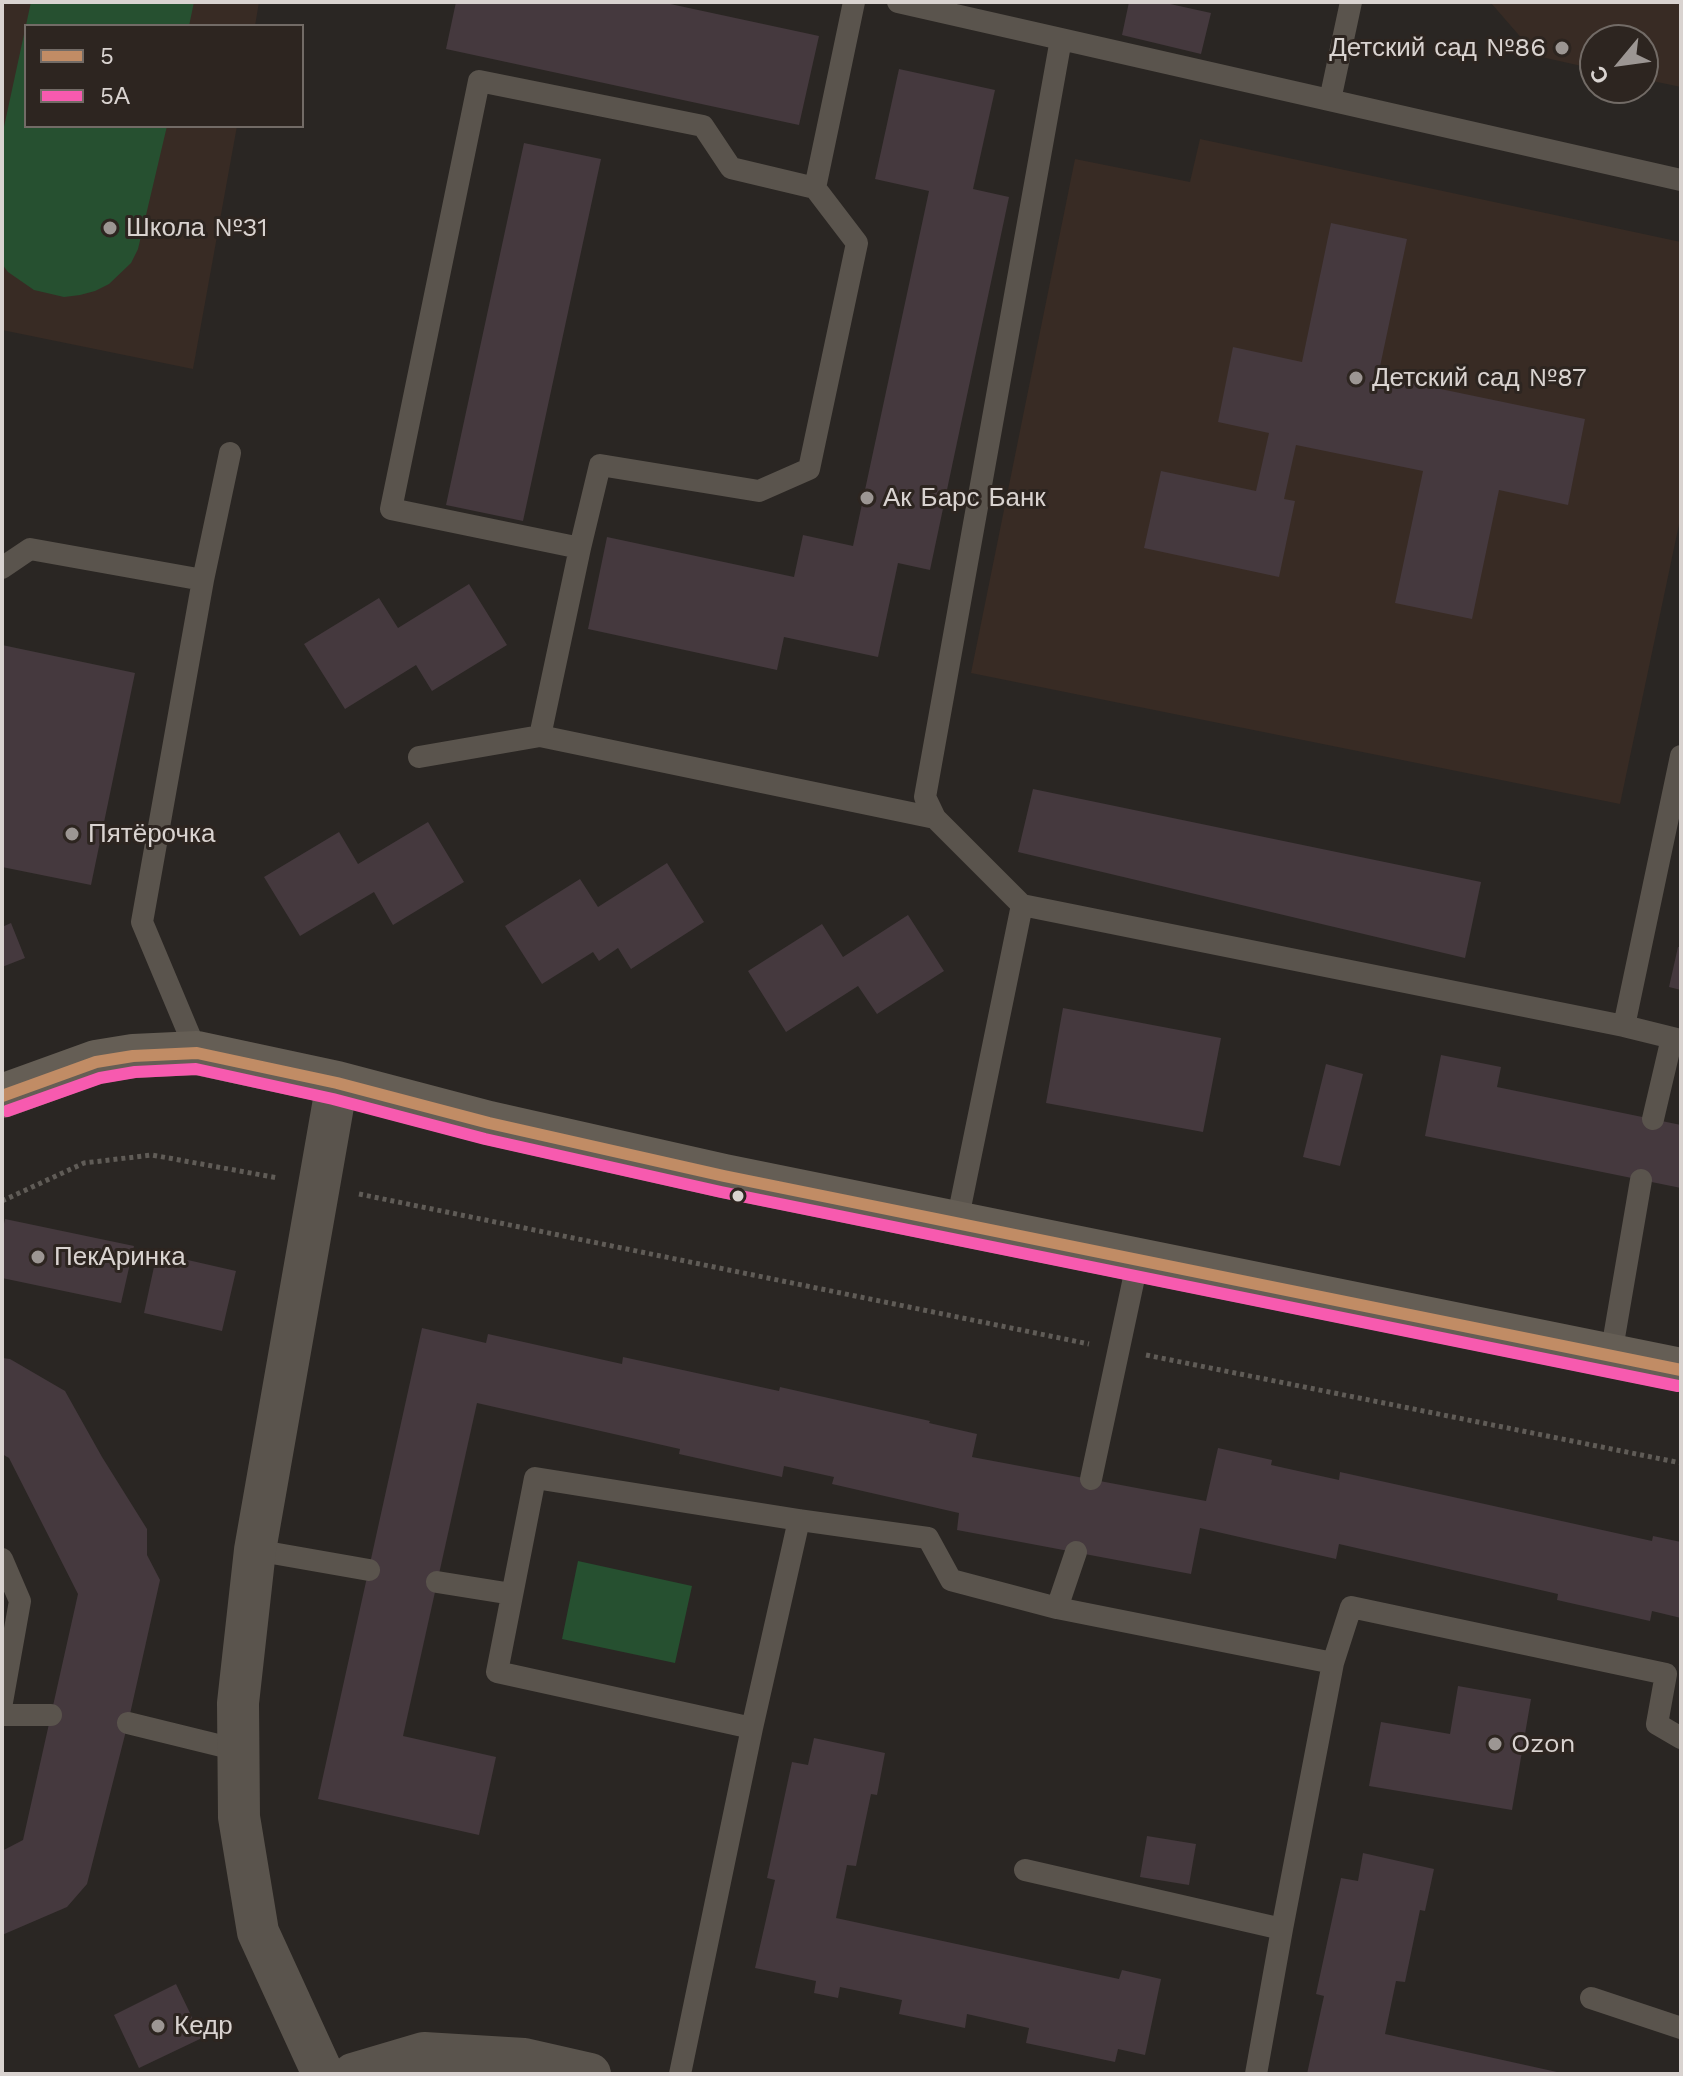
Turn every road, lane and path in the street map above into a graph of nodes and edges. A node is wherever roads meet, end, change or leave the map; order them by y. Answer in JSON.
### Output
{"nodes":[{"id":1,"x":854,"y":2,"type":"edge"},
{"id":2,"x":898,"y":2,"type":"edge"},
{"id":3,"x":1351,"y":2,"type":"edge"},
{"id":4,"x":973,"y":10,"type":"edge"},
{"id":5,"x":1061,"y":39,"type":"junction"},
{"id":6,"x":1330,"y":100,"type":"junction"},
{"id":7,"x":1681,"y":180,"type":"edge"},
{"id":8,"x":815,"y":188,"type":"junction"},
{"id":9,"x":230,"y":453,"type":"dead end"},
{"id":10,"x":580,"y":548,"type":"junction"},
{"id":11,"x":2,"y":568,"type":"edge"},
{"id":12,"x":203,"y":580,"type":"junction"},
{"id":13,"x":540,"y":736,"type":"junction"},
{"id":14,"x":1681,"y":756,"type":"edge"},
{"id":15,"x":419,"y":757,"type":"dead end"},
{"id":16,"x":935,"y":818,"type":"junction"},
{"id":17,"x":1022,"y":905,"type":"junction"},
{"id":18,"x":1624,"y":1026,"type":"junction"},
{"id":19,"x":1676,"y":1039,"type":"edge"},
{"id":20,"x":197,"y":1053,"type":"junction"},
{"id":21,"x":337,"y":1083,"type":"junction"},
{"id":22,"x":2,"y":1096,"type":"edge"},
{"id":23,"x":1653,"y":1119,"type":"dead end"},
{"id":24,"x":1641,"y":1180,"type":"dead end"},
{"id":25,"x":319,"y":1186,"type":"junction"},
{"id":26,"x":2,"y":1201,"type":"edge"},
{"id":27,"x":957,"y":1222,"type":"junction"},
{"id":28,"x":1138,"y":1259,"type":"junction"},
{"id":29,"x":1118,"y":1350,"type":"junction"},
{"id":30,"x":1611,"y":1355,"type":"junction"},
{"id":31,"x":1681,"y":1370,"type":"edge"},
{"id":32,"x":1681,"y":1463,"type":"edge"},
{"id":33,"x":1091,"y":1479,"type":"dead end"},
{"id":34,"x":799,"y":1520,"type":"junction"},
{"id":35,"x":255,"y":1550,"type":"junction"},
{"id":36,"x":1076,"y":1552,"type":"dead end"},
{"id":37,"x":2,"y":1559,"type":"edge"},
{"id":38,"x":369,"y":1570,"type":"dead end"},
{"id":39,"x":437,"y":1582,"type":"dead end"},
{"id":40,"x":512,"y":1594,"type":"junction"},
{"id":41,"x":1057,"y":1608,"type":"junction"},
{"id":42,"x":1333,"y":1663,"type":"junction"},
{"id":43,"x":2,"y":1702,"type":"edge"},
{"id":44,"x":2,"y":1715,"type":"edge"},
{"id":45,"x":51,"y":1715,"type":"dead end"},
{"id":46,"x":128,"y":1723,"type":"dead end"},
{"id":47,"x":752,"y":1728,"type":"junction"},
{"id":48,"x":1681,"y":1738,"type":"edge"},
{"id":49,"x":238,"y":1750,"type":"junction"},
{"id":50,"x":1025,"y":1870,"type":"dead end"},
{"id":51,"x":1282,"y":1929,"type":"junction"},
{"id":52,"x":1591,"y":1998,"type":"dead end"},
{"id":53,"x":1681,"y":2028,"type":"edge"},
{"id":54,"x":323,"y":2074,"type":"edge"},
{"id":55,"x":353,"y":2074,"type":"edge"},
{"id":56,"x":590,"y":2074,"type":"edge"},
{"id":57,"x":680,"y":2074,"type":"edge"},
{"id":58,"x":1256,"y":2074,"type":"edge"}],
"edges":[{"from":1,"to":8,"type":"lane"},
{"from":2,"to":4,"type":"lane"},
{"from":3,"to":6,"type":"lane"},
{"from":4,"to":5,"type":"lane"},
{"from":5,"to":6,"type":"lane"},
{"from":5,"to":16,"type":"lane"},
{"from":6,"to":7,"type":"lane"},
{"from":8,"to":10,"type":"lane"},
{"from":8,"to":10,"type":"lane"},
{"from":9,"to":12,"type":"lane"},
{"from":10,"to":13,"type":"lane"},
{"from":11,"to":12,"type":"lane"},
{"from":12,"to":20,"type":"lane"},
{"from":13,"to":15,"type":"lane"},
{"from":13,"to":16,"type":"lane"},
{"from":14,"to":18,"type":"lane"},
{"from":16,"to":17,"type":"lane"},
{"from":17,"to":18,"type":"lane"},
{"from":17,"to":27,"type":"lane"},
{"from":18,"to":19,"type":"lane"},
{"from":19,"to":23,"type":"lane"},
{"from":20,"to":21,"type":"street"},
{"from":20,"to":22,"type":"street"},
{"from":21,"to":25,"type":"street"},
{"from":21,"to":27,"type":"street"},
{"from":24,"to":30,"type":"lane"},
{"from":25,"to":26,"type":"path"},
{"from":25,"to":29,"type":"path"},
{"from":25,"to":35,"type":"street"},
{"from":27,"to":28,"type":"street"},
{"from":28,"to":29,"type":"lane"},
{"from":28,"to":30,"type":"street"},
{"from":29,"to":32,"type":"path"},
{"from":29,"to":33,"type":"lane"},
{"from":30,"to":31,"type":"street"},
{"from":34,"to":40,"type":"lane"},
{"from":34,"to":41,"type":"lane"},
{"from":34,"to":47,"type":"lane"},
{"from":35,"to":38,"type":"lane"},
{"from":35,"to":49,"type":"street"},
{"from":36,"to":41,"type":"lane"},
{"from":37,"to":43,"type":"lane"},
{"from":39,"to":40,"type":"lane"},
{"from":40,"to":47,"type":"lane"},
{"from":41,"to":42,"type":"lane"},
{"from":42,"to":48,"type":"lane"},
{"from":42,"to":51,"type":"lane"},
{"from":44,"to":45,"type":"lane"},
{"from":46,"to":49,"type":"lane"},
{"from":47,"to":57,"type":"lane"},
{"from":49,"to":54,"type":"street"},
{"from":50,"to":51,"type":"lane"},
{"from":51,"to":58,"type":"lane"},
{"from":52,"to":53,"type":"lane"},
{"from":55,"to":56,"type":"street"}]}
